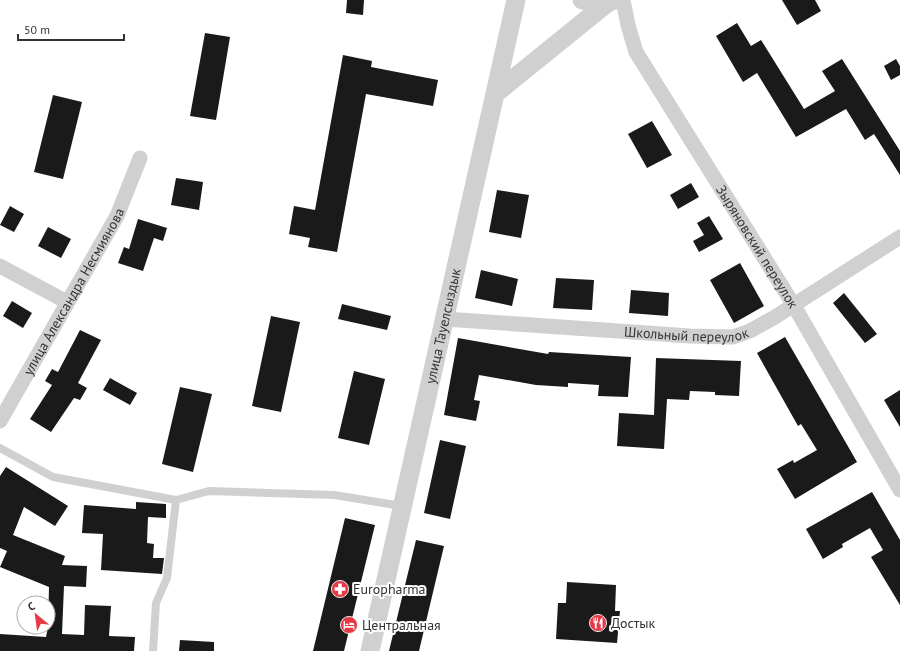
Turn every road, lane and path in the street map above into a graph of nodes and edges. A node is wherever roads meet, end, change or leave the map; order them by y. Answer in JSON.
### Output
{"nodes":[{"id":1,"x":516,"y":0,"type":"edge"},
{"id":2,"x":582,"y":0,"type":"edge"},
{"id":3,"x":615,"y":1,"type":"edge"},
{"id":4,"x":496,"y":93,"type":"junction"},
{"id":5,"x":140,"y":158,"type":"dead end"},
{"id":6,"x":900,"y":237,"type":"edge"},
{"id":7,"x":0,"y":266,"type":"edge"},
{"id":8,"x":67,"y":302,"type":"junction"},
{"id":9,"x":793,"y":304,"type":"junction"},
{"id":10,"x":445,"y":319,"type":"junction"},
{"id":11,"x":0,"y":421,"type":"edge"},
{"id":12,"x":0,"y":448,"type":"edge"},
{"id":13,"x":900,"y":490,"type":"edge"},
{"id":14,"x":176,"y":500,"type":"junction"},
{"id":15,"x":402,"y":506,"type":"junction"},
{"id":16,"x":153,"y":651,"type":"edge"},
{"id":17,"x":370,"y":651,"type":"edge"}],
"edges":[{"from":1,"to":4,"type":"street","name":"улица Тауелсыздык"},
{"from":2,"to":3,"type":"street"},
{"from":3,"to":4,"type":"street"},
{"from":3,"to":9,"type":"street","name":"Зыряновский переулок"},
{"from":4,"to":10,"type":"street","name":"улица Тауелсыздык"},
{"from":5,"to":8,"type":"street","name":"улица Александра Несмиянова"},
{"from":6,"to":9,"type":"street","name":"Школьный переулок"},
{"from":7,"to":8,"type":"street"},
{"from":8,"to":11,"type":"street","name":"улица Александра Несмиянова"},
{"from":9,"to":10,"type":"street","name":"Школьный переулок"},
{"from":9,"to":13,"type":"street","name":"Зыряновский переулок"},
{"from":10,"to":15,"type":"street","name":"улица Тауелсыздык"},
{"from":12,"to":14,"type":"lane"},
{"from":14,"to":15,"type":"lane"},
{"from":14,"to":16,"type":"lane"},
{"from":15,"to":17,"type":"street","name":"улица Тауелсыздык"}]}
